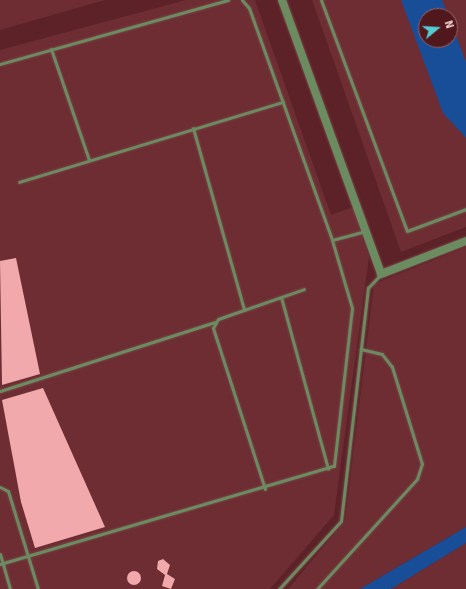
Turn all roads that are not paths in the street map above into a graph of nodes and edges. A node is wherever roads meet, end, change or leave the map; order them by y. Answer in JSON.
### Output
{"nodes":[{"id":1,"x":228,"y":0,"type":"edge"},
{"id":2,"x":242,"y":0,"type":"edge"},
{"id":3,"x":282,"y":0,"type":"edge"},
{"id":4,"x":321,"y":0,"type":"edge"},
{"id":5,"x":51,"y":49,"type":"junction"},
{"id":6,"x":0,"y":64,"type":"edge"},
{"id":7,"x":283,"y":102,"type":"junction"},
{"id":8,"x":193,"y":128,"type":"junction"},
{"id":9,"x":89,"y":160,"type":"junction"},
{"id":10,"x":20,"y":182,"type":"dead end"},
{"id":11,"x":466,"y":209,"type":"edge"},
{"id":12,"x":364,"y":231,"type":"junction"},
{"id":13,"x":332,"y":240,"type":"junction"},
{"id":14,"x":466,"y":241,"type":"edge"},
{"id":15,"x":381,"y":274,"type":"junction"},
{"id":16,"x":304,"y":289,"type":"dead end"},
{"id":17,"x":281,"y":297,"type":"junction"},
{"id":18,"x":244,"y":310,"type":"junction"},
{"id":19,"x":215,"y":322,"type":"junction"},
{"id":20,"x":361,"y":349,"type":"junction"},
{"id":21,"x":0,"y":391,"type":"edge"},
{"id":22,"x":328,"y":469,"type":"junction"},
{"id":23,"x":0,"y":487,"type":"edge"},
{"id":24,"x":265,"y":489,"type":"junction"},
{"id":25,"x":0,"y":554,"type":"edge"},
{"id":26,"x":29,"y":556,"type":"junction"},
{"id":27,"x":1,"y":563,"type":"edge"},
{"id":28,"x":10,"y":589,"type":"edge"},
{"id":29,"x":38,"y":589,"type":"edge"},
{"id":30,"x":279,"y":589,"type":"edge"},
{"id":31,"x":317,"y":589,"type":"edge"}],
"edges":[{"from":1,"to":5,"type":"lane"},
{"from":2,"to":7,"type":"lane"},
{"from":3,"to":12,"type":"street"},
{"from":4,"to":11,"type":"lane"},
{"from":5,"to":6,"type":"lane"},
{"from":5,"to":9,"type":"lane"},
{"from":7,"to":8,"type":"lane"},
{"from":7,"to":13,"type":"lane"},
{"from":8,"to":9,"type":"lane"},
{"from":8,"to":18,"type":"lane"},
{"from":9,"to":10,"type":"lane"},
{"from":12,"to":13,"type":"lane"},
{"from":12,"to":15,"type":"street"},
{"from":13,"to":22,"type":"lane"},
{"from":14,"to":15,"type":"street"},
{"from":15,"to":20,"type":"lane"},
{"from":16,"to":17,"type":"lane"},
{"from":17,"to":18,"type":"lane"},
{"from":17,"to":22,"type":"lane"},
{"from":18,"to":19,"type":"lane"},
{"from":19,"to":21,"type":"lane"},
{"from":19,"to":24,"type":"lane"},
{"from":20,"to":30,"type":"lane"},
{"from":20,"to":31,"type":"lane"},
{"from":22,"to":24,"type":"lane"},
{"from":23,"to":26,"type":"lane"},
{"from":24,"to":26,"type":"lane"},
{"from":25,"to":27,"type":"lane"},
{"from":26,"to":27,"type":"lane"},
{"from":26,"to":29,"type":"lane"},
{"from":27,"to":28,"type":"lane"}]}
